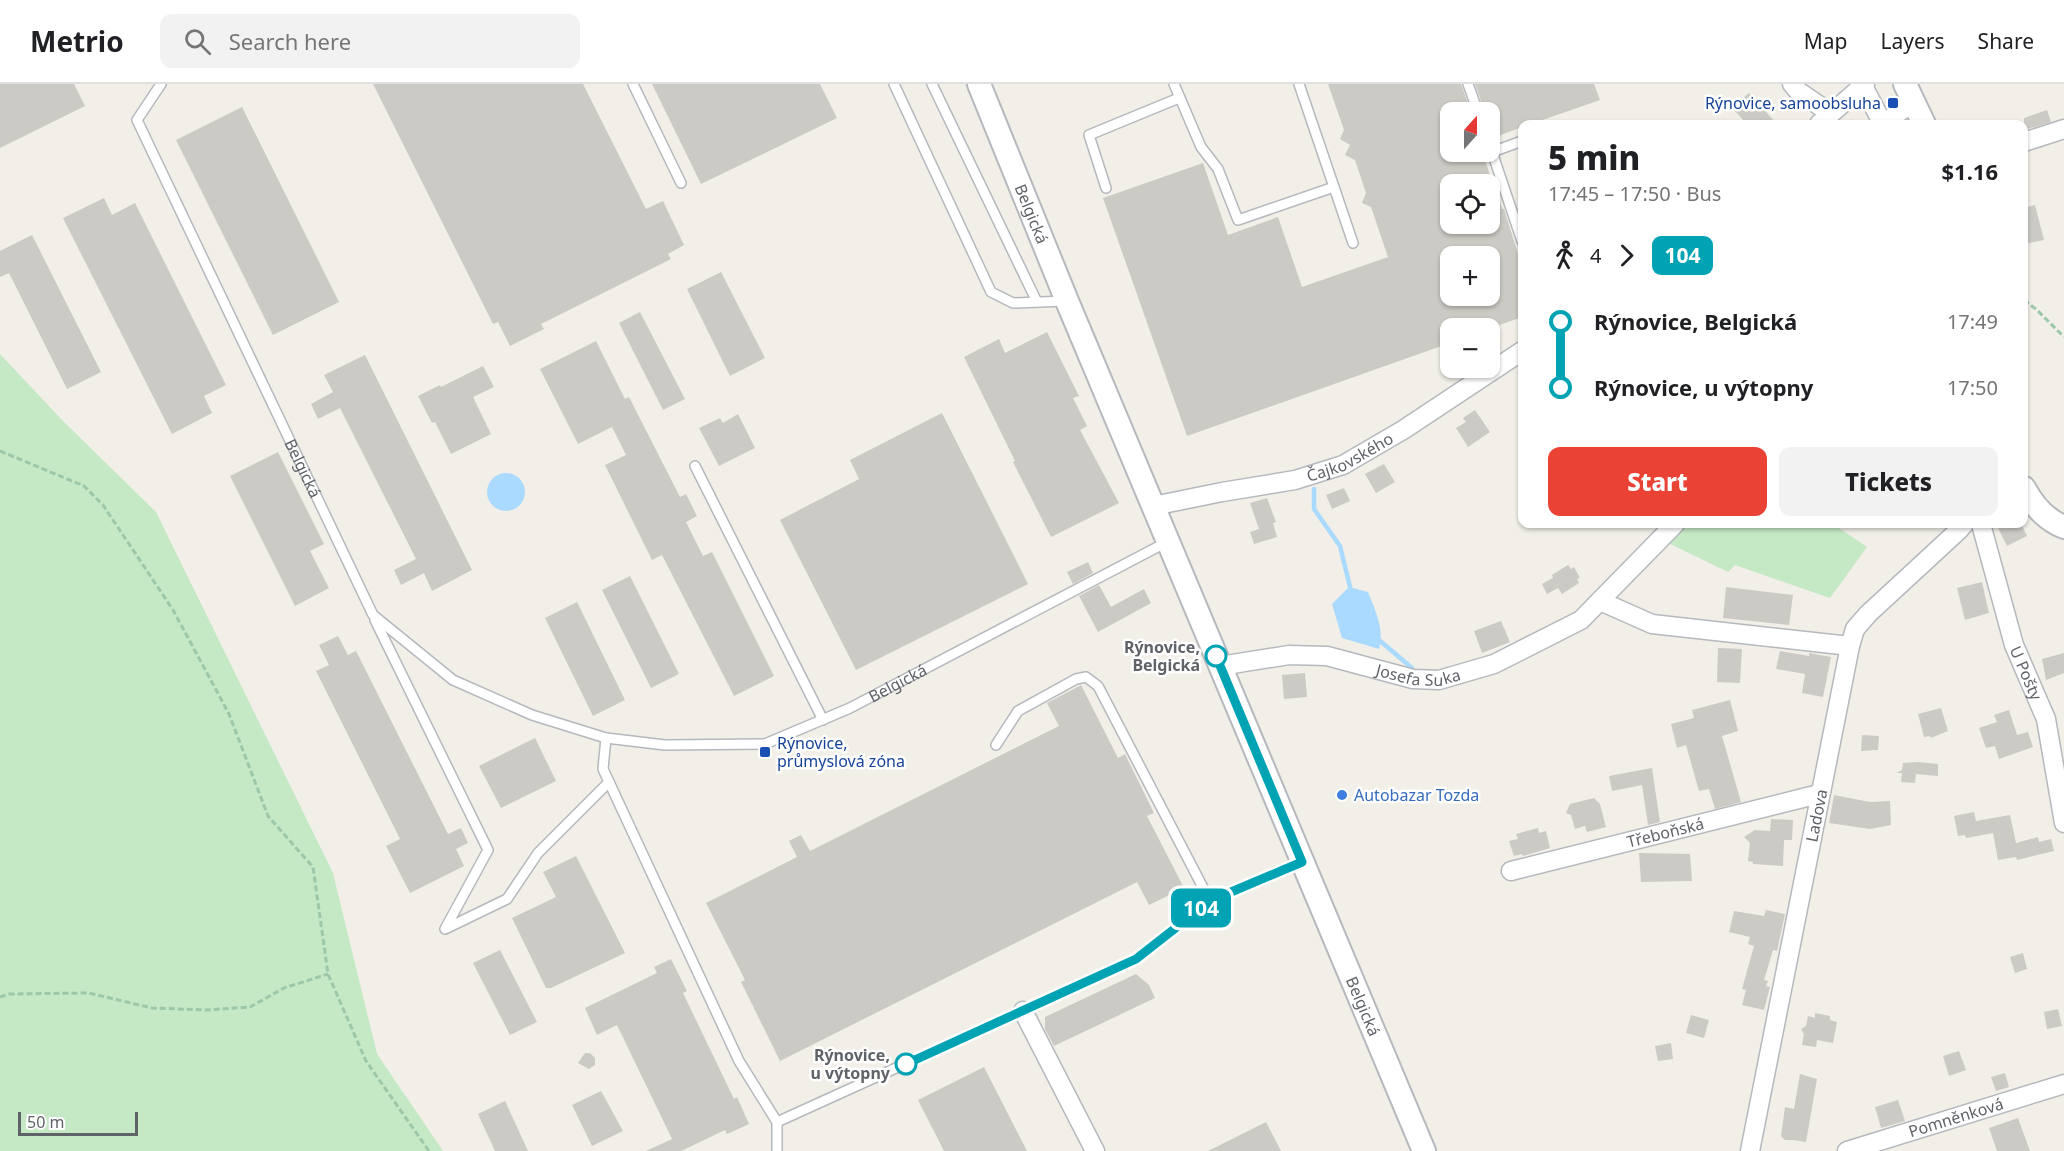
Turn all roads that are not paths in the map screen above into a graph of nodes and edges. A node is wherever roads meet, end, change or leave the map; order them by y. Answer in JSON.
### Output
{"nodes":[{"id":1,"x":161,"y":84,"type":"edge"},
{"id":2,"x":633,"y":84,"type":"edge"},
{"id":3,"x":894,"y":84,"type":"edge"},
{"id":4,"x":932,"y":84,"type":"edge"},
{"id":5,"x":979,"y":84,"type":"edge"},
{"id":6,"x":1174,"y":84,"type":"edge"},
{"id":7,"x":1299,"y":84,"type":"edge"},
{"id":8,"x":1468,"y":84,"type":"edge"},
{"id":9,"x":1792,"y":84,"type":"edge"},
{"id":10,"x":1864,"y":85,"type":"edge"},
{"id":11,"x":1909,"y":93,"type":"edge"},
{"id":12,"x":1179,"y":98,"type":"junction"},
{"id":13,"x":1474,"y":102,"type":"edge"},
{"id":14,"x":1825,"y":119,"type":"edge"},
{"id":15,"x":1881,"y":120,"type":"edge"},
{"id":16,"x":1886,"y":120,"type":"edge"},
{"id":17,"x":1922,"y":120,"type":"edge"},
{"id":18,"x":2064,"y":129,"type":"edge"},
{"id":19,"x":2028,"y":141,"type":"edge"},
{"id":20,"x":1518,"y":142,"type":"edge"},
{"id":21,"x":1500,"y":147,"type":"edge"},
{"id":22,"x":1495,"y":162,"type":"edge"},
{"id":23,"x":681,"y":183,"type":"dead end"},
{"id":24,"x":1334,"y":187,"type":"junction"},
{"id":25,"x":1106,"y":188,"type":"dead end"},
{"id":26,"x":1518,"y":229,"type":"edge"},
{"id":27,"x":1353,"y":243,"type":"dead end"},
{"id":28,"x":1067,"y":301,"type":"junction"},
{"id":29,"x":1037,"y":302,"type":"junction"},
{"id":30,"x":1518,"y":354,"type":"edge"},
{"id":31,"x":695,"y":466,"type":"dead end"},
{"id":32,"x":2028,"y":495,"type":"edge"},
{"id":33,"x":1153,"y":506,"type":"junction"},
{"id":34,"x":2064,"y":527,"type":"edge"},
{"id":35,"x":1671,"y":528,"type":"edge"},
{"id":36,"x":1960,"y":528,"type":"edge"},
{"id":37,"x":1982,"y":528,"type":"edge"},
{"id":38,"x":1168,"y":542,"type":"junction"},
{"id":39,"x":1600,"y":601,"type":"junction"},
{"id":40,"x":373,"y":615,"type":"junction"},
{"id":41,"x":1850,"y":646,"type":"junction"},
{"id":42,"x":1220,"y":666,"type":"junction"},
{"id":43,"x":823,"y":720,"type":"junction"},
{"id":44,"x":606,"y":738,"type":"junction"},
{"id":45,"x":996,"y":745,"type":"dead end"},
{"id":46,"x":609,"y":782,"type":"junction"},
{"id":47,"x":1819,"y":794,"type":"junction"},
{"id":48,"x":2064,"y":823,"type":"edge"},
{"id":49,"x":1302,"y":862,"type":"junction"},
{"id":50,"x":1511,"y":871,"type":"dead end"},
{"id":51,"x":1210,"y":901,"type":"junction"},
{"id":52,"x":1023,"y":1011,"type":"junction"},
{"id":53,"x":2064,"y":1084,"type":"edge"},
{"id":54,"x":777,"y":1122,"type":"junction"},
{"id":55,"x":777,"y":1151,"type":"edge"},
{"id":56,"x":1095,"y":1151,"type":"edge"},
{"id":57,"x":1424,"y":1151,"type":"edge"},
{"id":58,"x":1750,"y":1151,"type":"edge"},
{"id":59,"x":1847,"y":1151,"type":"edge"}],
"edges":[{"from":1,"to":40,"type":"lane","name":"Belgická"},
{"from":2,"to":23,"type":"lane"},
{"from":3,"to":29,"type":"lane"},
{"from":4,"to":29,"type":"lane"},
{"from":5,"to":28,"type":"street","name":"Belgická"},
{"from":6,"to":12,"type":"lane"},
{"from":7,"to":24,"type":"lane"},
{"from":8,"to":13,"type":"lane"},
{"from":9,"to":14,"type":"street"},
{"from":10,"to":14,"type":"street"},
{"from":10,"to":15,"type":"street"},
{"from":11,"to":16,"type":"street"},
{"from":11,"to":17,"type":"street"},
{"from":12,"to":24,"type":"lane"},
{"from":12,"to":25,"type":"lane"},
{"from":18,"to":19,"type":"street"},
{"from":20,"to":21,"type":"lane"},
{"from":22,"to":26,"type":"lane"},
{"from":24,"to":27,"type":"lane"},
{"from":28,"to":29,"type":"lane"},
{"from":28,"to":33,"type":"street","name":"Belgická"},
{"from":30,"to":33,"type":"street","name":"Čajkovského"},
{"from":31,"to":43,"type":"lane"},
{"from":32,"to":34,"type":"street"},
{"from":33,"to":38,"type":"street","name":"Belgická"},
{"from":35,"to":39,"type":"street","name":"Josefa Suka"},
{"from":36,"to":41,"type":"street","name":"Ladova"},
{"from":37,"to":48,"type":"street","name":"U Pošty"},
{"from":38,"to":42,"type":"street","name":"Belgická"},
{"from":38,"to":43,"type":"lane","name":"Belgická"},
{"from":39,"to":41,"type":"street"},
{"from":39,"to":42,"type":"street","name":"Josefa Suka"},
{"from":40,"to":44,"type":"lane","name":"Belgická"},
{"from":40,"to":46,"type":"lane"},
{"from":41,"to":47,"type":"street","name":"Ladova"},
{"from":42,"to":49,"type":"street","name":"Belgická"},
{"from":43,"to":44,"type":"lane","name":"Belgická"},
{"from":44,"to":46,"type":"lane"},
{"from":45,"to":51,"type":"lane"},
{"from":46,"to":54,"type":"lane"},
{"from":47,"to":50,"type":"street","name":"Třeboňská"},
{"from":47,"to":58,"type":"street","name":"Ladova"},
{"from":49,"to":51,"type":"lane"},
{"from":49,"to":57,"type":"street","name":"Belgická"},
{"from":51,"to":52,"type":"lane"},
{"from":52,"to":54,"type":"lane"},
{"from":52,"to":56,"type":"street"},
{"from":53,"to":59,"type":"street","name":"Pomněnková"},
{"from":54,"to":55,"type":"lane"}]}
